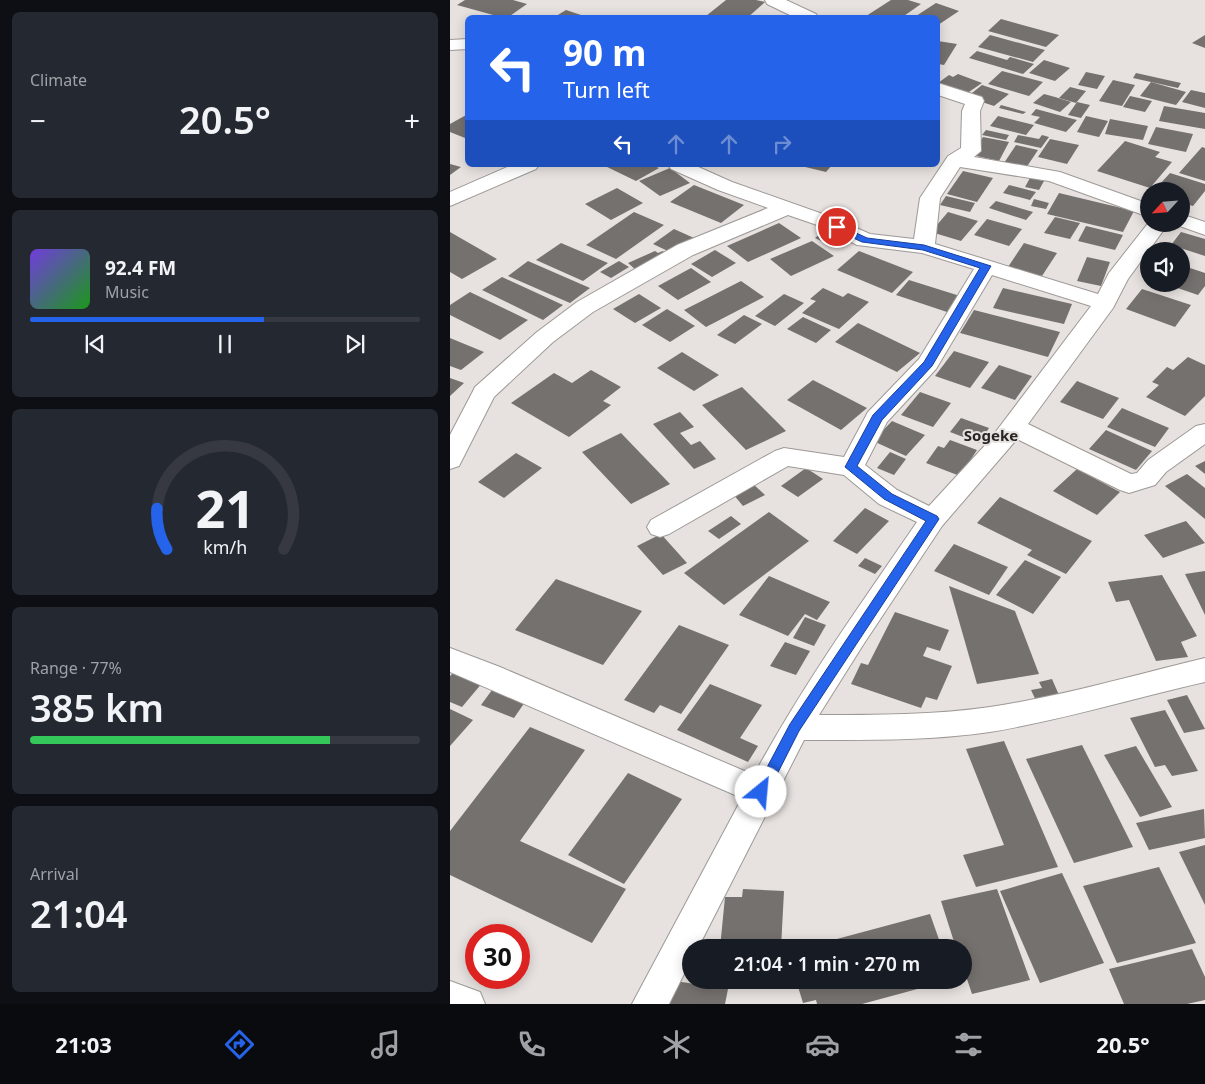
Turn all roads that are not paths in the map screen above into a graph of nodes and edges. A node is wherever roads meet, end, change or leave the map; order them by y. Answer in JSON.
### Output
{"nodes":[{"id":1,"x":773,"y":0,"type":"edge"},
{"id":2,"x":804,"y":15,"type":"edge"},
{"id":3,"x":465,"y":44,"type":"edge"},
{"id":4,"x":450,"y":45,"type":"edge"},
{"id":5,"x":940,"y":90,"type":"edge"},
{"id":6,"x":940,"y":105,"type":"edge"},
{"id":7,"x":971,"y":111,"type":"junction"},
{"id":8,"x":955,"y":160,"type":"junction"},
{"id":9,"x":524,"y":167,"type":"edge"},
{"id":10,"x":682,"y":167,"type":"edge"},
{"id":11,"x":450,"y":200,"type":"edge"},
{"id":12,"x":787,"y":208,"type":"junction"},
{"id":13,"x":1140,"y":208,"type":"edge"},
{"id":14,"x":1190,"y":223,"type":"edge"},
{"id":15,"x":1205,"y":229,"type":"edge"},
{"id":16,"x":1152,"y":232,"type":"edge"},
{"id":17,"x":924,"y":248,"type":"junction"},
{"id":18,"x":986,"y":266,"type":"junction"},
{"id":19,"x":1105,"y":303,"type":"junction"},
{"id":20,"x":1012,"y":427,"type":"junction"},
{"id":21,"x":1205,"y":432,"type":"edge"},
{"id":22,"x":450,"y":460,"type":"edge"},
{"id":23,"x":851,"y":467,"type":"junction"},
{"id":24,"x":933,"y":519,"type":"junction"},
{"id":25,"x":660,"y":527,"type":"dead end"},
{"id":26,"x":450,"y":660,"type":"edge"},
{"id":27,"x":1205,"y":670,"type":"edge"},
{"id":28,"x":794,"y":728,"type":"junction"},
{"id":29,"x":761,"y":792,"type":"junction"},
{"id":30,"x":450,"y":998,"type":"edge"},
{"id":31,"x":467,"y":1004,"type":"edge"},
{"id":32,"x":650,"y":1004,"type":"edge"}],
"edges":[{"from":1,"to":2,"type":"street"},
{"from":3,"to":4,"type":"street"},
{"from":5,"to":7,"type":"street"},
{"from":6,"to":7,"type":"street"},
{"from":7,"to":8,"type":"street"},
{"from":8,"to":13,"type":"street"},
{"from":8,"to":17,"type":"street"},
{"from":9,"to":11,"type":"street"},
{"from":10,"to":12,"type":"street"},
{"from":12,"to":17,"type":"street"},
{"from":12,"to":22,"type":"street"},
{"from":14,"to":15,"type":"street"},
{"from":16,"to":19,"type":"street"},
{"from":17,"to":18,"type":"street"},
{"from":18,"to":19,"type":"street"},
{"from":18,"to":23,"type":"street"},
{"from":19,"to":20,"type":"street"},
{"from":20,"to":21,"type":"street"},
{"from":20,"to":24,"type":"street"},
{"from":23,"to":24,"type":"street"},
{"from":23,"to":25,"type":"street"},
{"from":24,"to":28,"type":"street"},
{"from":26,"to":29,"type":"street"},
{"from":27,"to":28,"type":"street"},
{"from":28,"to":29,"type":"street"},
{"from":29,"to":32,"type":"street"},
{"from":30,"to":31,"type":"street"}]}
